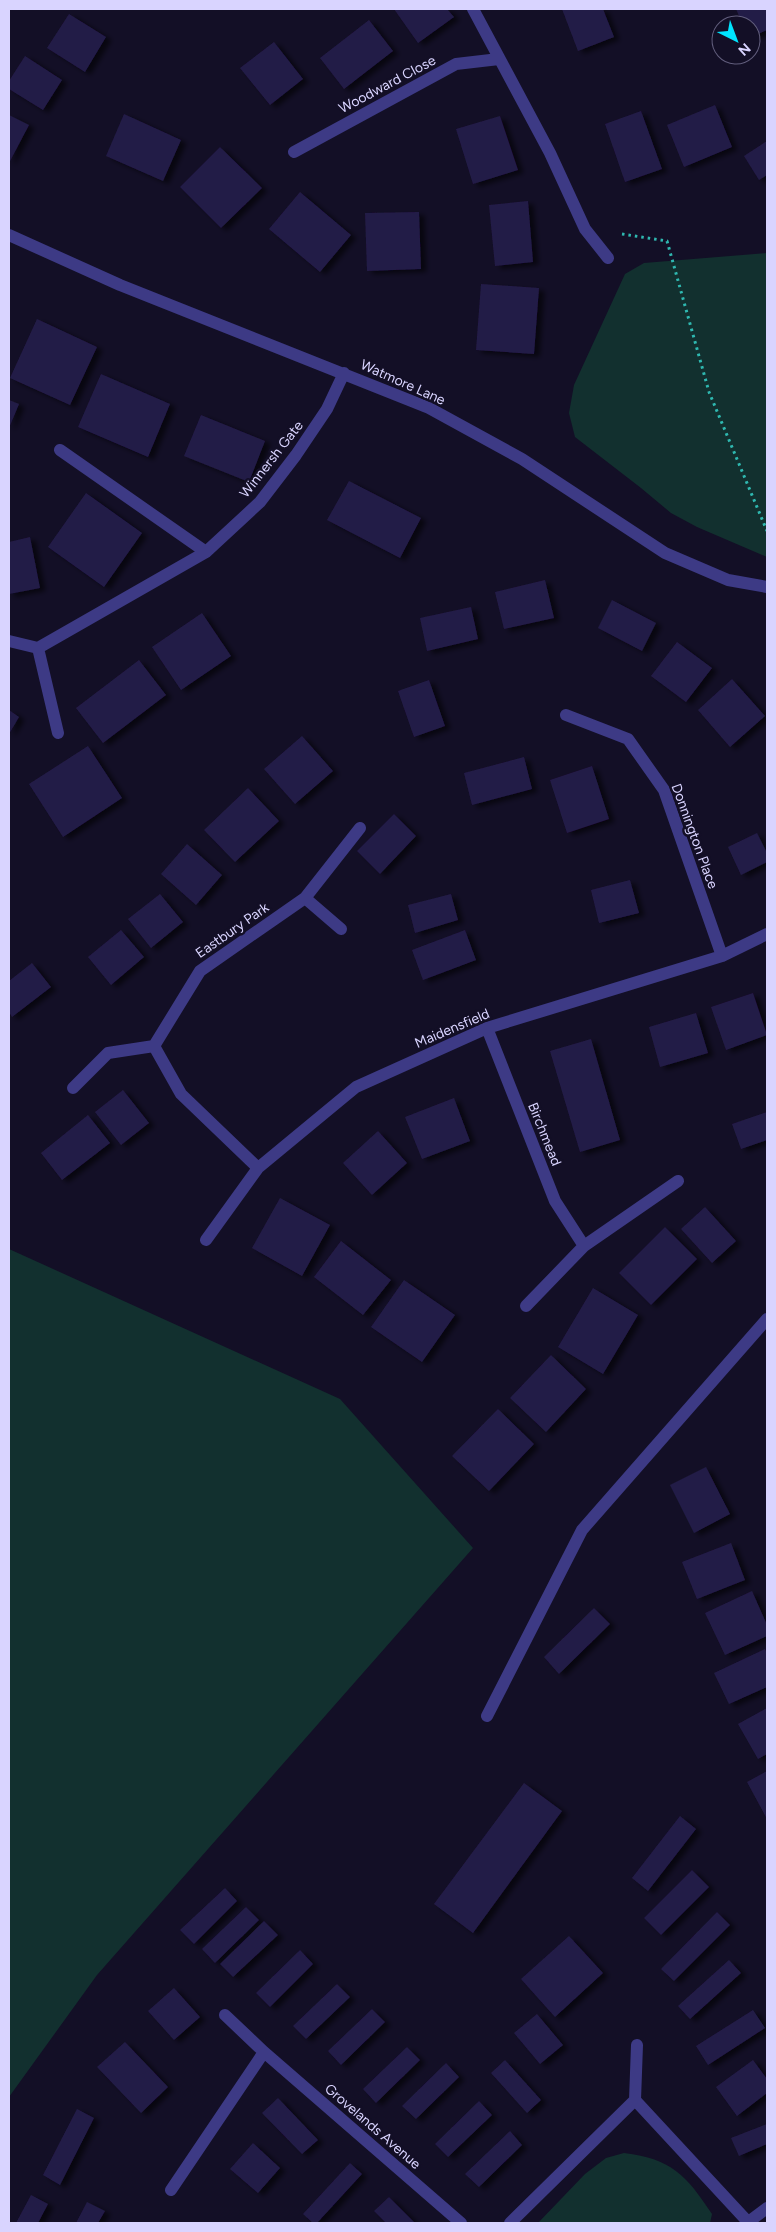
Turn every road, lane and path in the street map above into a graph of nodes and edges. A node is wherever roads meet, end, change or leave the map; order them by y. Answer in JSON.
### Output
{"nodes":[{"id":1,"x":473,"y":9,"type":"edge"},
{"id":2,"x":499,"y":59,"type":"junction"},
{"id":3,"x":294,"y":152,"type":"dead end"},
{"id":4,"x":585,"y":229,"type":"junction"},
{"id":5,"x":9,"y":235,"type":"edge"},
{"id":6,"x":608,"y":258,"type":"dead end"},
{"id":7,"x":344,"y":372,"type":"junction"},
{"id":8,"x":60,"y":450,"type":"dead end"},
{"id":9,"x":767,"y":531,"type":"edge"},
{"id":10,"x":206,"y":552,"type":"junction"},
{"id":11,"x":767,"y":587,"type":"edge"},
{"id":12,"x":9,"y":641,"type":"edge"},
{"id":13,"x":38,"y":648,"type":"junction"},
{"id":14,"x":566,"y":715,"type":"dead end"},
{"id":15,"x":58,"y":733,"type":"dead end"},
{"id":16,"x":360,"y":828,"type":"dead end"},
{"id":17,"x":305,"y":898,"type":"junction"},
{"id":18,"x":341,"y":929,"type":"dead end"},
{"id":19,"x":767,"y":934,"type":"edge"},
{"id":20,"x":722,"y":956,"type":"junction"},
{"id":21,"x":487,"y":1028,"type":"junction"},
{"id":22,"x":154,"y":1046,"type":"junction"},
{"id":23,"x":74,"y":1088,"type":"dead end"},
{"id":24,"x":258,"y":1168,"type":"junction"},
{"id":25,"x":678,"y":1181,"type":"dead end"},
{"id":26,"x":206,"y":1240,"type":"dead end"},
{"id":27,"x":584,"y":1246,"type":"junction"},
{"id":28,"x":526,"y":1306,"type":"dead end"},
{"id":29,"x":767,"y":1319,"type":"edge"},
{"id":30,"x":487,"y":1716,"type":"dead end"},
{"id":31,"x":225,"y":2015,"type":"dead end"},
{"id":32,"x":637,"y":2045,"type":"dead end"},
{"id":33,"x":264,"y":2052,"type":"junction"},
{"id":34,"x":635,"y":2100,"type":"junction"},
{"id":35,"x":171,"y":2190,"type":"dead end"},
{"id":36,"x":767,"y":2208,"type":"edge"},
{"id":37,"x":462,"y":2223,"type":"edge"},
{"id":38,"x":510,"y":2223,"type":"edge"},
{"id":39,"x":747,"y":2223,"type":"edge"}],
"edges":[{"from":1,"to":2,"type":"street"},
{"from":2,"to":3,"type":"street","name":"Woodward Close"},
{"from":2,"to":4,"type":"street"},
{"from":4,"to":6,"type":"street"},
{"from":4,"to":9,"type":"path"},
{"from":5,"to":7,"type":"street","name":"Watmore Lane"},
{"from":7,"to":10,"type":"street","name":"Winnersh Gate"},
{"from":7,"to":11,"type":"street","name":"Watmore Lane"},
{"from":8,"to":10,"type":"street"},
{"from":10,"to":13,"type":"street","name":"Winnersh Gate"},
{"from":12,"to":13,"type":"street"},
{"from":13,"to":15,"type":"street"},
{"from":14,"to":20,"type":"street","name":"Donnington Place"},
{"from":16,"to":17,"type":"street","name":"Eastbury Park"},
{"from":17,"to":18,"type":"street"},
{"from":17,"to":22,"type":"street","name":"Eastbury Park"},
{"from":19,"to":20,"type":"street","name":"Maidensfield"},
{"from":20,"to":21,"type":"street","name":"Maidensfield"},
{"from":21,"to":24,"type":"street","name":"Maidensfield"},
{"from":21,"to":27,"type":"street","name":"Birchmead"},
{"from":22,"to":23,"type":"street"},
{"from":22,"to":24,"type":"street"},
{"from":24,"to":26,"type":"street","name":"Maidensfield"},
{"from":25,"to":27,"type":"street"},
{"from":27,"to":28,"type":"street"},
{"from":29,"to":30,"type":"street"},
{"from":31,"to":33,"type":"street","name":"Grovelands Avenue"},
{"from":32,"to":34,"type":"street"},
{"from":33,"to":35,"type":"street"},
{"from":33,"to":37,"type":"street","name":"Grovelands Avenue"},
{"from":34,"to":38,"type":"street"},
{"from":34,"to":39,"type":"street"},
{"from":36,"to":39,"type":"street"}]}
